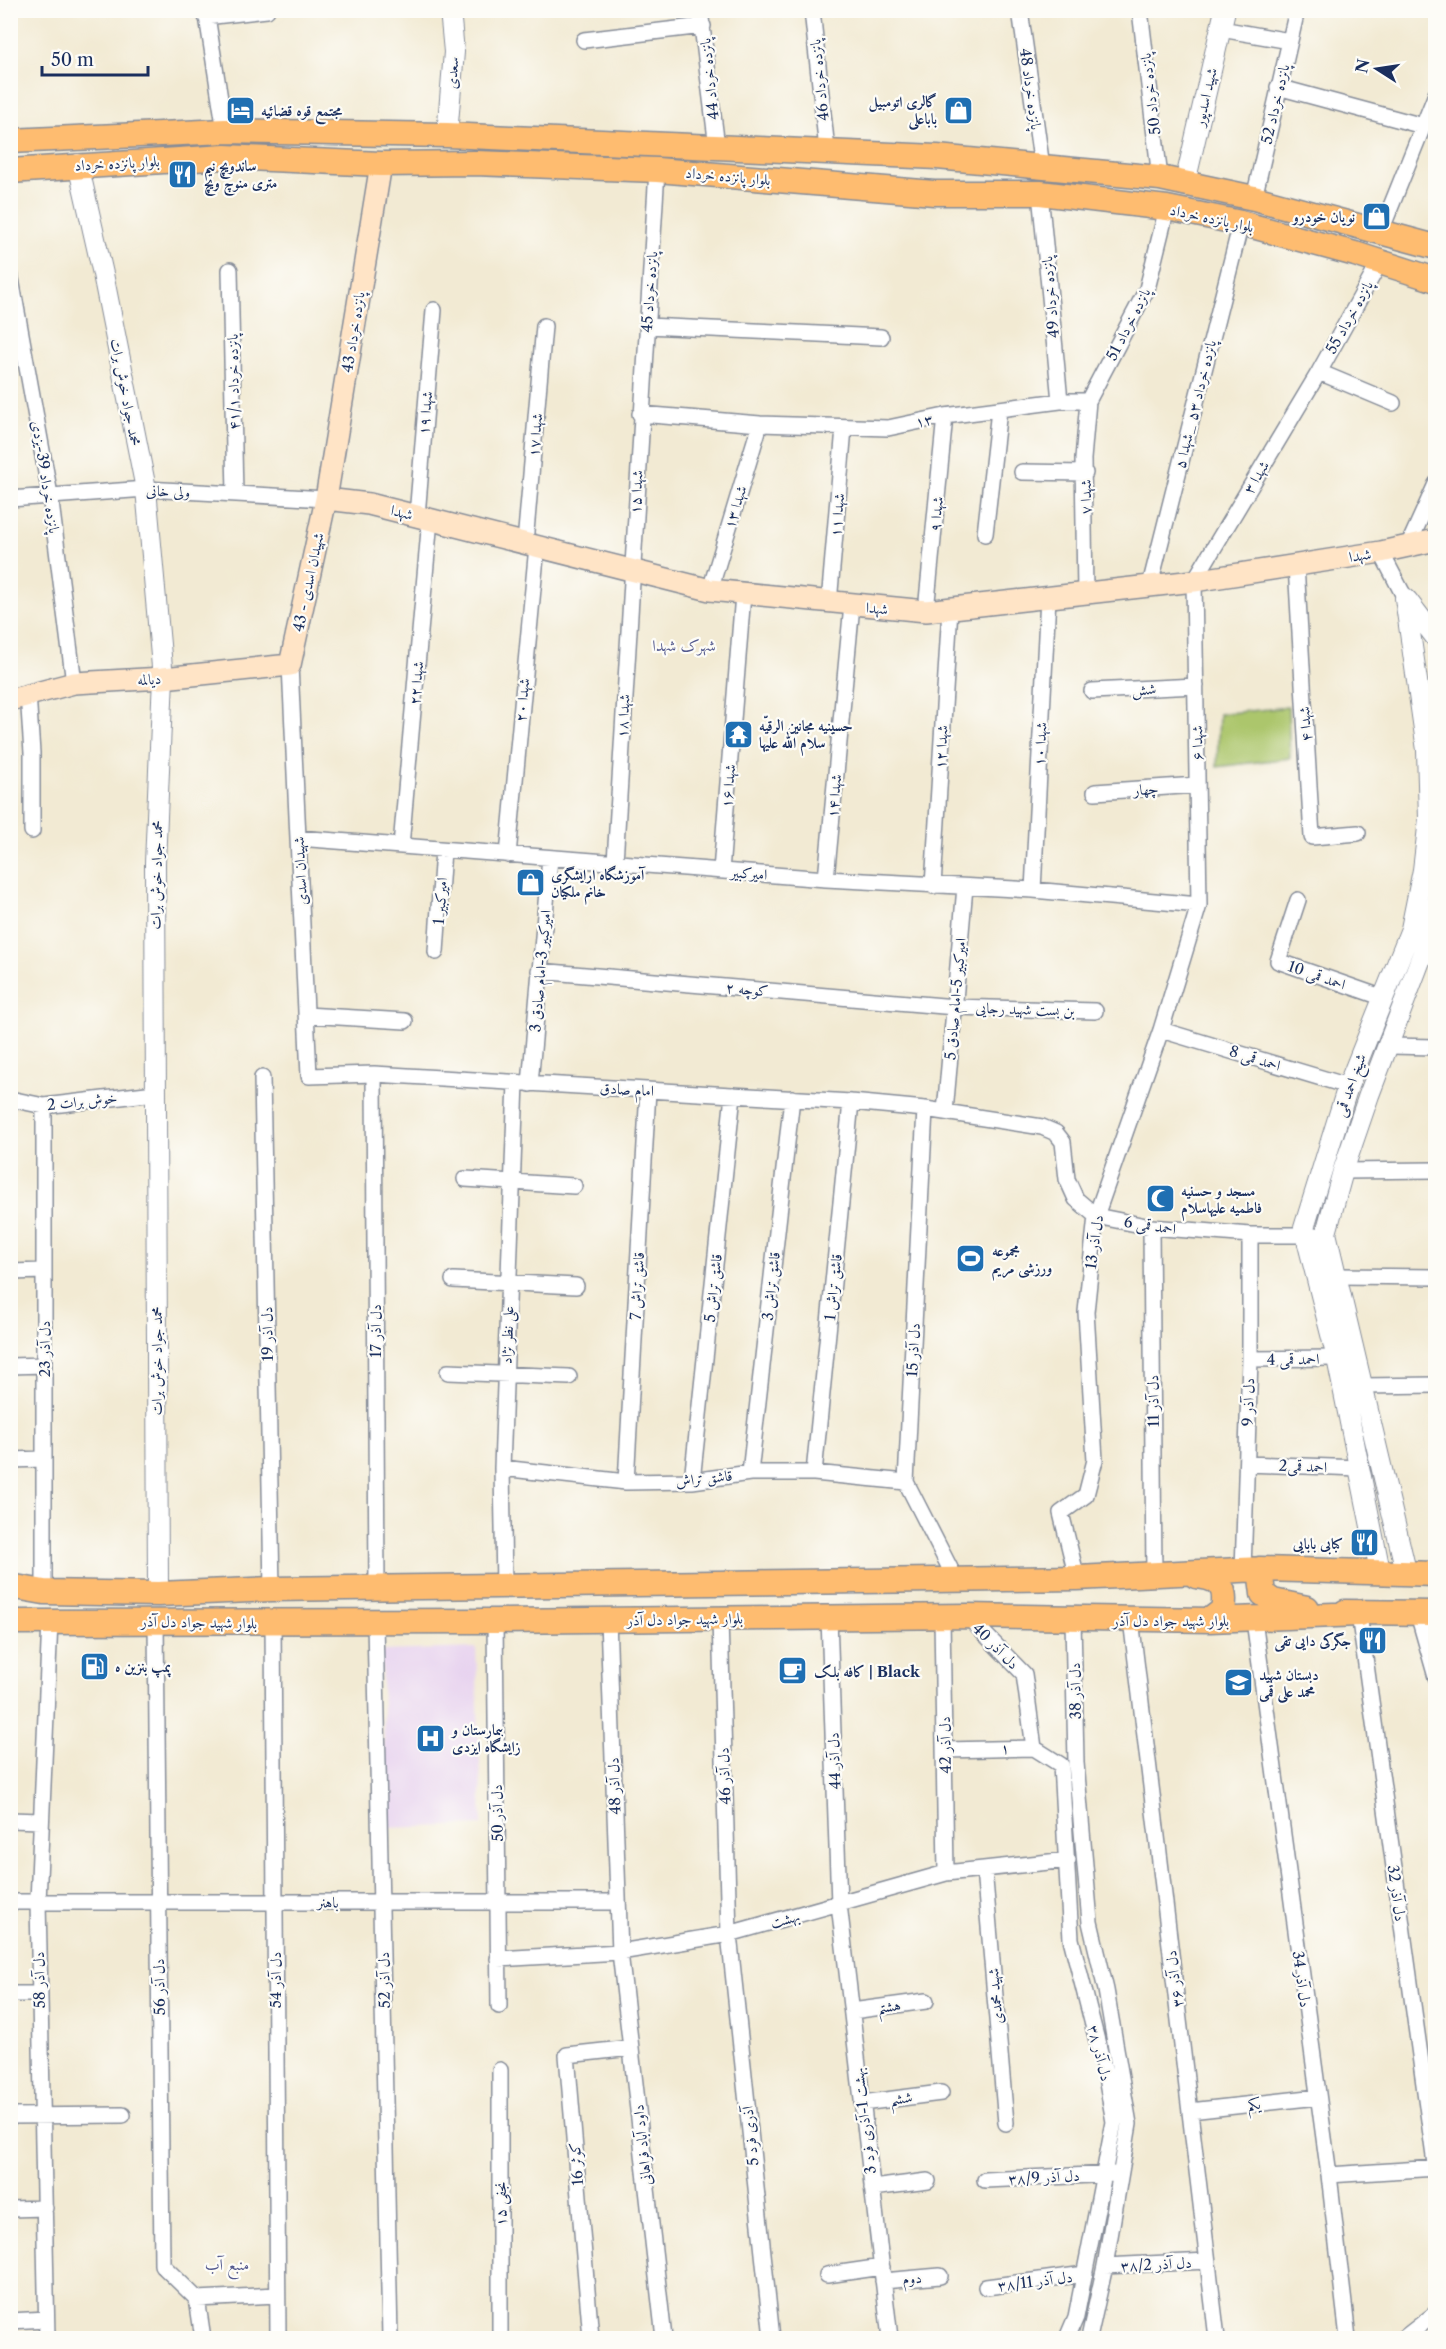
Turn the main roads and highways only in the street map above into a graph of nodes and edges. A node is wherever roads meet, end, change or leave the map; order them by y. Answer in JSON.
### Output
{"nodes":[{"id":1,"x":10,"y":141,"type":"edge"},
{"id":2,"x":381,"y":164,"type":"junction"},
{"id":3,"x":10,"y":171,"type":"edge"},
{"id":4,"x":1436,"y":247,"type":"edge"},
{"id":5,"x":1436,"y":280,"type":"edge"},
{"id":6,"x":326,"y":499,"type":"junction"},
{"id":7,"x":1436,"y":540,"type":"edge"},
{"id":8,"x":290,"y":665,"type":"joint"},
{"id":9,"x":19,"y":697,"type":"edge"},
{"id":10,"x":1251,"y":1569,"type":"junction"},
{"id":11,"x":1436,"y":1574,"type":"edge"},
{"id":12,"x":1182,"y":1575,"type":"junction"},
{"id":13,"x":22,"y":1587,"type":"edge"},
{"id":14,"x":10,"y":1613,"type":"edge"},
{"id":15,"x":1427,"y":1613,"type":"edge"},
{"id":16,"x":1359,"y":1614,"type":"junction"},
{"id":17,"x":1210,"y":1620,"type":"junction"},
{"id":18,"x":50,"y":1621,"type":"junction"},
{"id":19,"x":10,"y":1622,"type":"edge"}],
"edges":[{"from":1,"to":4,"type":"main road","name":"بلوار پانزده خرداد"},
{"from":2,"to":3,"type":"main road","name":"بلوار پانزده خرداد"},
{"from":2,"to":5,"type":"main road","name":"بلوار پانزده خرداد"},
{"from":2,"to":6,"type":"main road","name":"پانزده خرداد 43"},
{"from":6,"to":7,"type":"main road","name":"شهدا"},
{"from":6,"to":8,"type":"main road","name":"شهیدان اسدی - 43"},
{"from":8,"to":9,"type":"main road","name":"دیالمه"},
{"from":10,"to":11,"type":"main road","name":"بلوار شهید جواد دل آذر"},
{"from":10,"to":12,"type":"main road","name":"بلوار شهید جواد دل آذر"},
{"from":10,"to":16,"type":"main road"},
{"from":12,"to":13,"type":"main road","name":"بلوار شهید جواد دل آذر"},
{"from":12,"to":17,"type":"main road"},
{"from":14,"to":18,"type":"main road"},
{"from":15,"to":16,"type":"main road"},
{"from":16,"to":17,"type":"main road","name":"بلوار شهید جواد دل آذر"},
{"from":17,"to":18,"type":"main road","name":"بلوار شهید جواد دل آذر"},
{"from":18,"to":19,"type":"main road","name":"بلوار شهید جواد دل آذر"}]}
